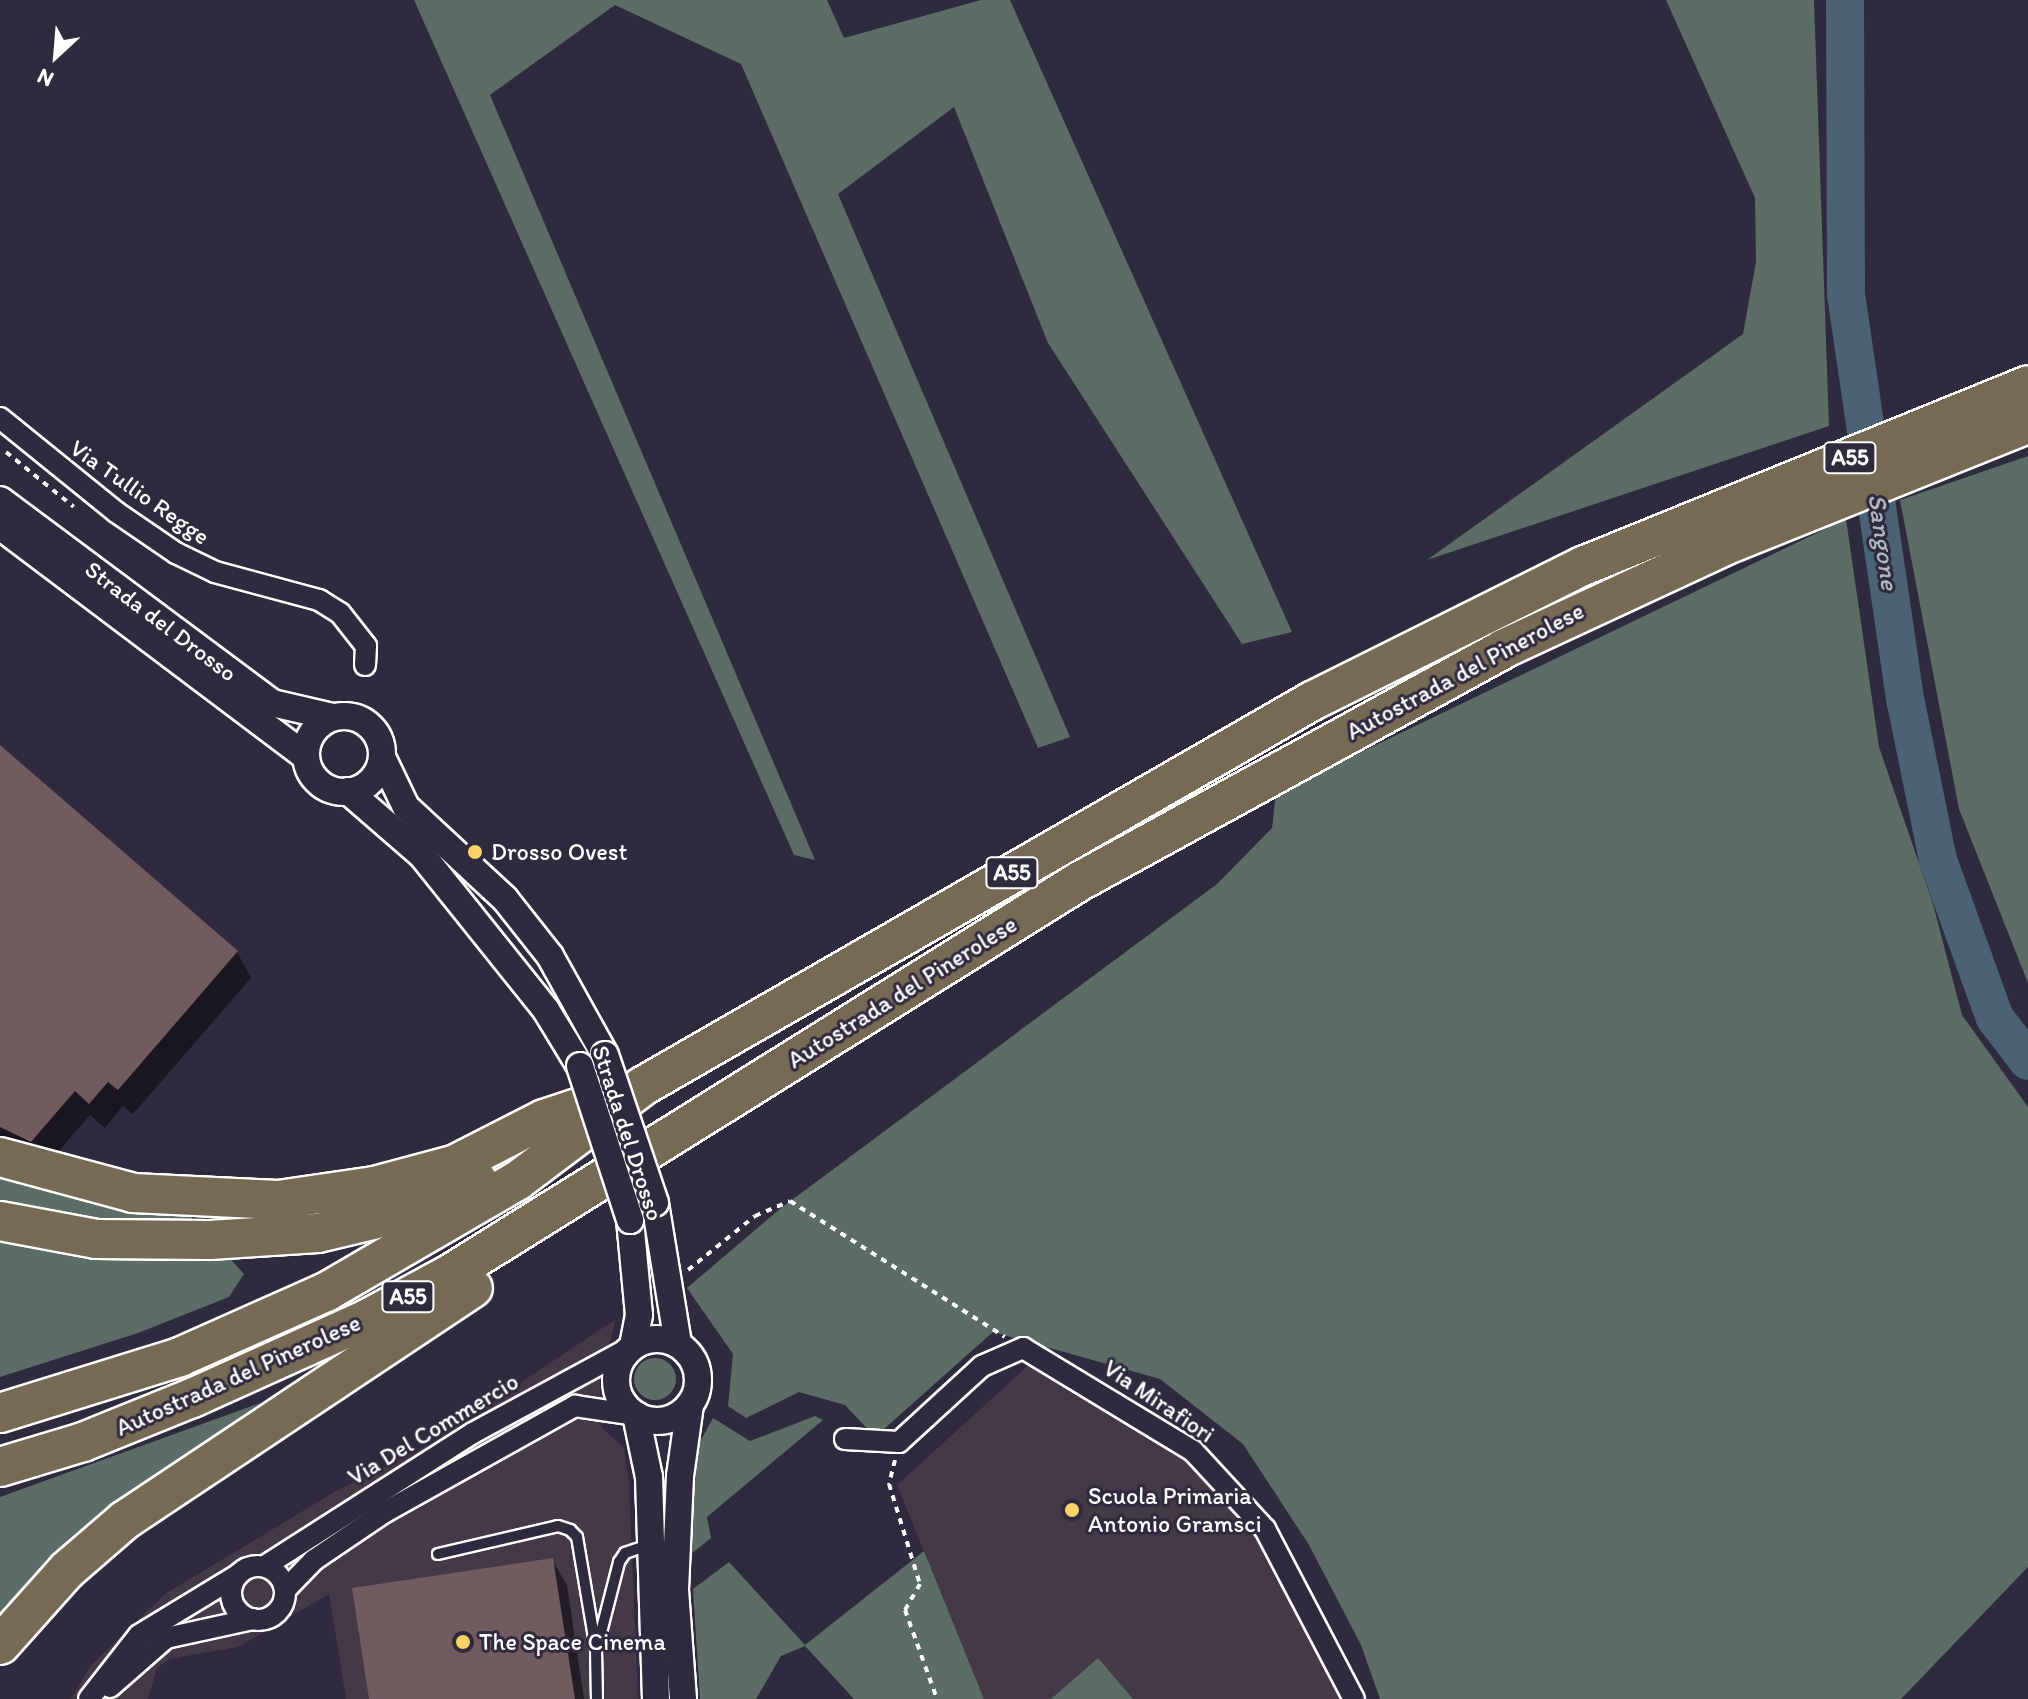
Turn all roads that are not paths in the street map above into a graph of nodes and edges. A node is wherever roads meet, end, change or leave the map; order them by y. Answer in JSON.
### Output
{"nodes":[{"id":1,"x":2028,"y":385,"type":"edge"},
{"id":2,"x":0,"y":418,"type":"edge"},
{"id":3,"x":2028,"y":424,"type":"edge"},
{"id":4,"x":0,"y":500,"type":"edge"},
{"id":5,"x":0,"y":526,"type":"edge"},
{"id":6,"x":365,"y":665,"type":"dead end"},
{"id":7,"x":333,"y":717,"type":"junction"},
{"id":8,"x":306,"y":757,"type":"junction"},
{"id":9,"x":382,"y":757,"type":"junction"},
{"id":10,"x":348,"y":791,"type":"junction"},
{"id":11,"x":785,"y":1066,"type":"junction"},
{"id":12,"x":643,"y":1086,"type":"junction"},
{"id":13,"x":0,"y":1157,"type":"edge"},
{"id":14,"x":0,"y":1221,"type":"edge"},
{"id":15,"x":678,"y":1344,"type":"junction"},
{"id":16,"x":633,"y":1346,"type":"junction"},
{"id":17,"x":690,"y":1405,"type":"junction"},
{"id":18,"x":0,"y":1413,"type":"edge"},
{"id":19,"x":636,"y":1415,"type":"junction"},
{"id":20,"x":845,"y":1439,"type":"dead end"},
{"id":21,"x":0,"y":1467,"type":"edge"},
{"id":22,"x":97,"y":1543,"type":"junction"},
{"id":23,"x":650,"y":1544,"type":"junction"},
{"id":24,"x":438,"y":1554,"type":"dead end"},
{"id":25,"x":265,"y":1566,"type":"junction"},
{"id":26,"x":236,"y":1576,"type":"junction"},
{"id":27,"x":285,"y":1590,"type":"junction"},
{"id":28,"x":253,"y":1619,"type":"junction"},
{"id":29,"x":0,"y":1645,"type":"edge"},
{"id":30,"x":596,"y":1649,"type":"junction"},
{"id":31,"x":0,"y":1675,"type":"edge"},
{"id":32,"x":597,"y":1679,"type":"junction"},
{"id":33,"x":89,"y":1699,"type":"edge"},
{"id":34,"x":100,"y":1699,"type":"edge"},
{"id":35,"x":597,"y":1699,"type":"edge"},
{"id":36,"x":606,"y":1699,"type":"edge"},
{"id":37,"x":656,"y":1699,"type":"edge"},
{"id":38,"x":683,"y":1699,"type":"edge"},
{"id":39,"x":1354,"y":1699,"type":"edge"}],
"edges":[{"from":1,"to":12,"type":"highway","name":"Autostrada del Pinerolese","number":"A55"},
{"from":2,"to":6,"type":"street","name":"Via Tullio Regge"},
{"from":3,"to":11,"type":"highway","name":"Autostrada del Pinerolese","number":"A55"},
{"from":4,"to":7,"type":"street","name":"Strada del Drosso"},
{"from":5,"to":8,"type":"street","name":"Strada del Drosso"},
{"from":7,"to":8,"type":"street"},
{"from":7,"to":9,"type":"street"},
{"from":8,"to":10,"type":"street"},
{"from":9,"to":10,"type":"street"},
{"from":9,"to":15,"type":"street","name":"Strada del Drosso","bridge":true},
{"from":10,"to":16,"type":"street","name":"Strada del Drosso","bridge":true},
{"from":11,"to":21,"type":"highway","name":"Autostrada del Pinerolese","number":"A55"},
{"from":11,"to":22,"type":"highway"},
{"from":12,"to":13,"type":"highway"},
{"from":12,"to":14,"type":"highway"},
{"from":12,"to":18,"type":"highway","name":"Autostrada del Pinerolese","number":"A55"},
{"from":15,"to":16,"type":"street"},
{"from":15,"to":17,"type":"street"},
{"from":16,"to":19,"type":"street"},
{"from":16,"to":25,"type":"street","name":"Via Del Commercio"},
{"from":17,"to":19,"type":"street"},
{"from":17,"to":38,"type":"street"},
{"from":19,"to":23,"type":"street"},
{"from":19,"to":27,"type":"street","name":"Via Del Commercio"},
{"from":20,"to":39,"type":"street","name":"Via Mirafiori"},
{"from":22,"to":29,"type":"highway"},
{"from":22,"to":31,"type":"highway"},
{"from":23,"to":30,"type":"lane"},
{"from":23,"to":37,"type":"street"},
{"from":24,"to":30,"type":"lane"},
{"from":25,"to":26,"type":"street"},
{"from":25,"to":27,"type":"street"},
{"from":26,"to":28,"type":"street"},
{"from":26,"to":33,"type":"street"},
{"from":27,"to":28,"type":"street"},
{"from":28,"to":34,"type":"street"},
{"from":30,"to":32,"type":"lane"},
{"from":32,"to":35,"type":"lane"},
{"from":32,"to":36,"type":"lane"}]}
